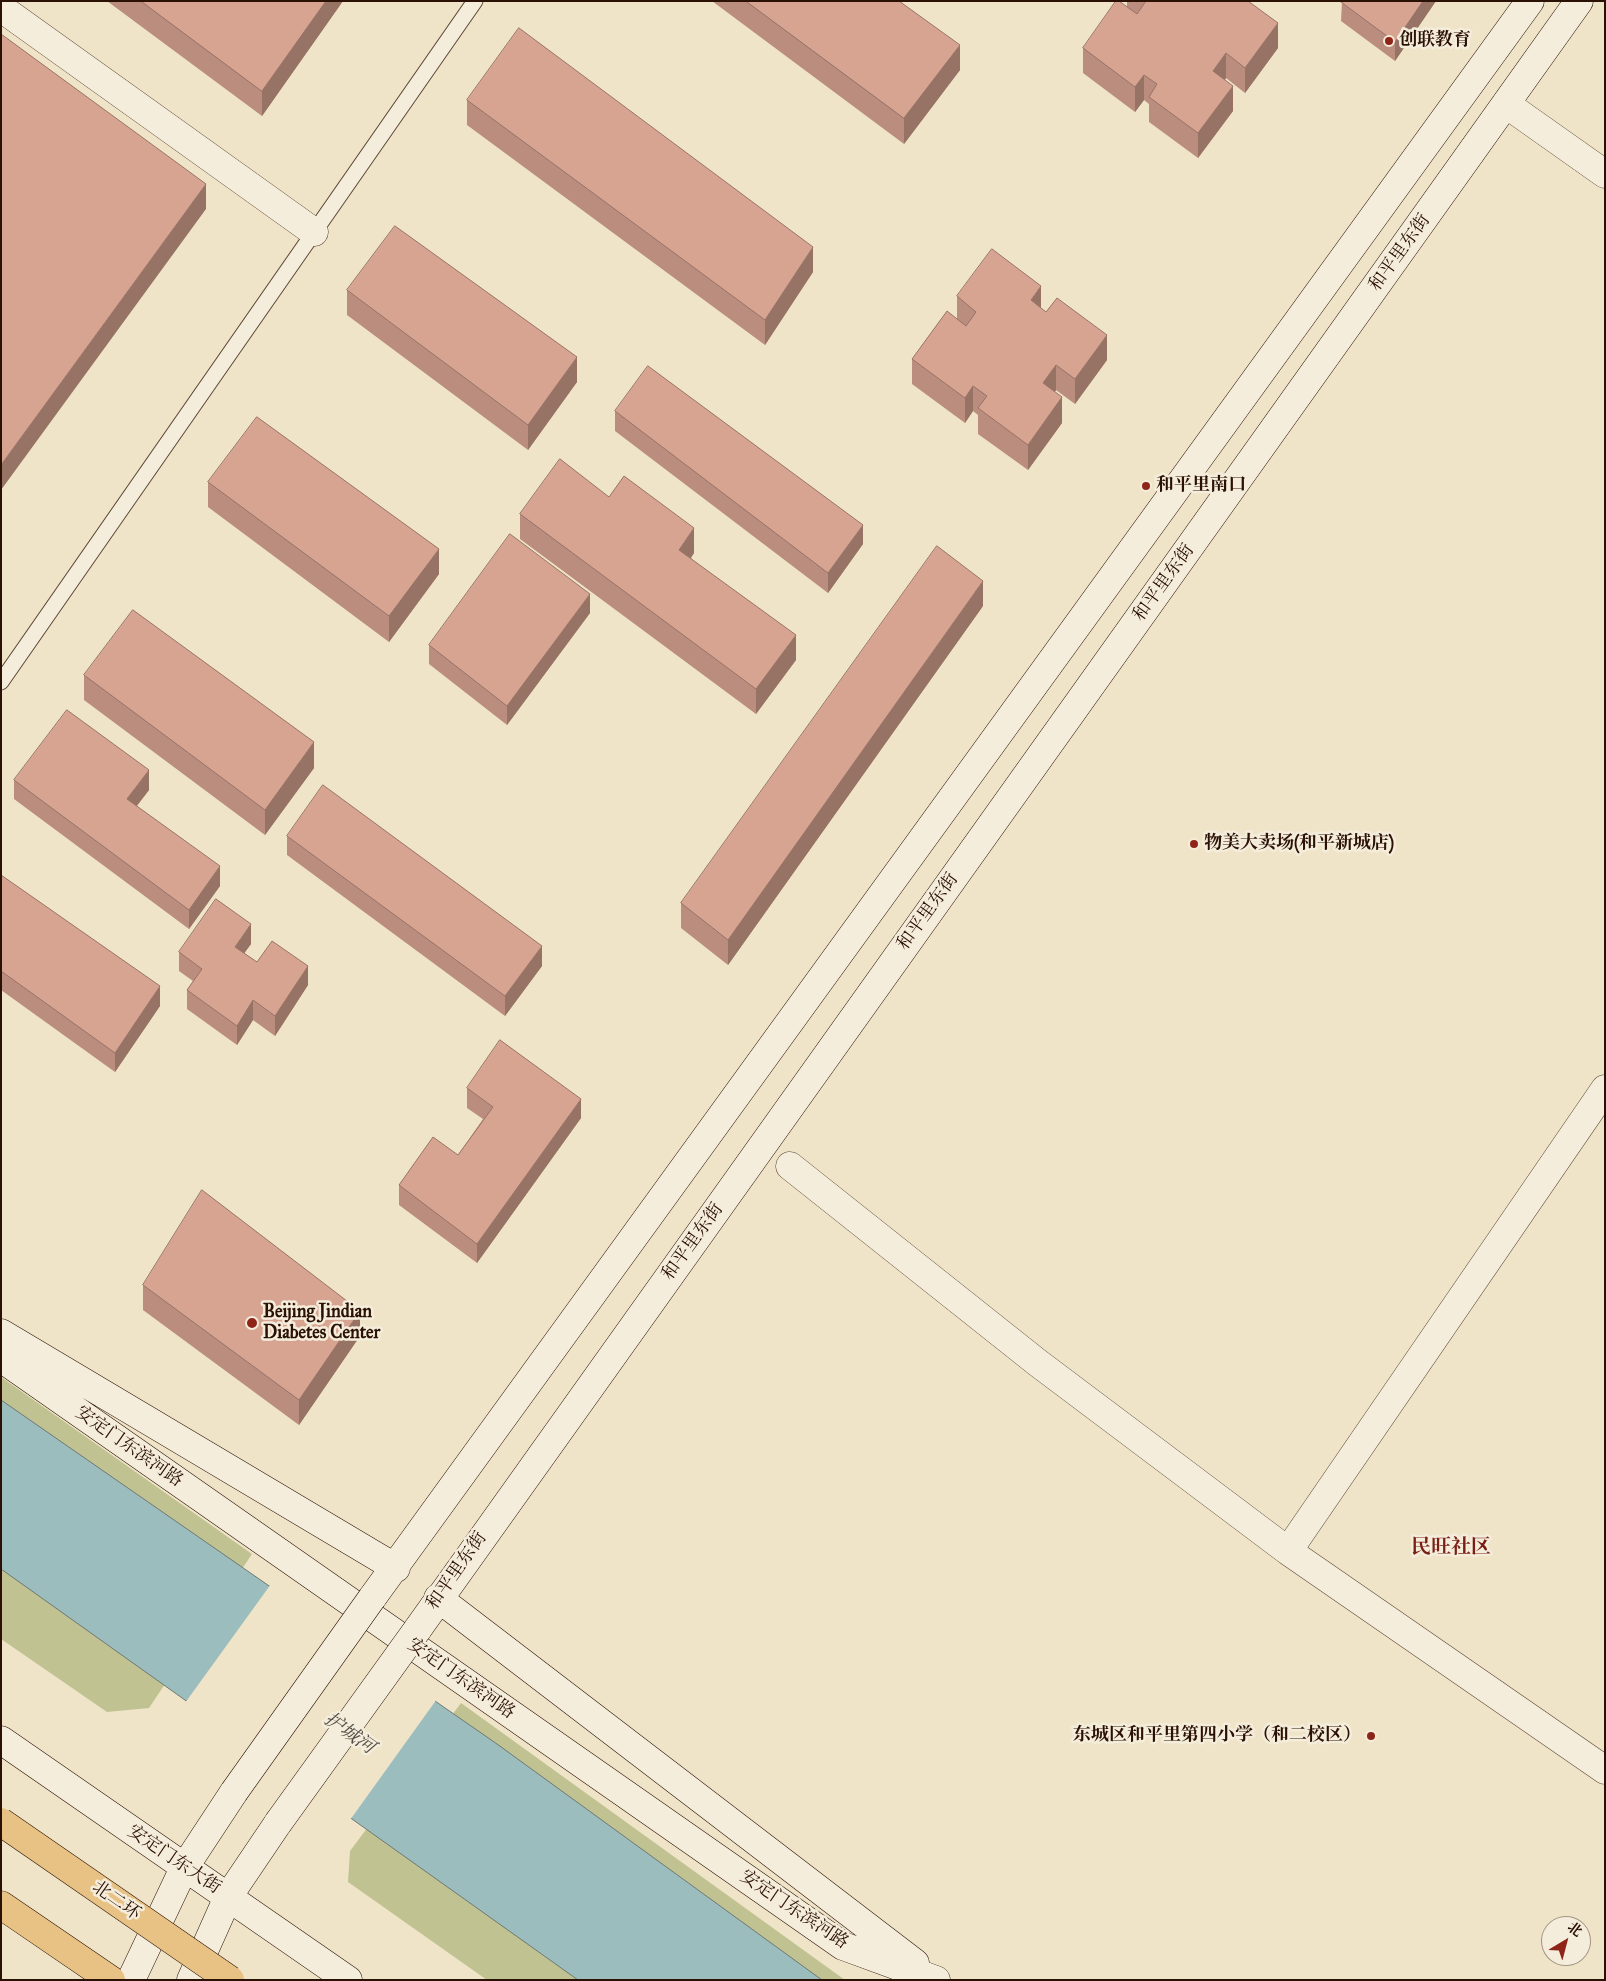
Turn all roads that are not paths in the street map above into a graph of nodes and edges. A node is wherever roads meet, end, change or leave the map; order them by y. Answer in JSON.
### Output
{"nodes":[{"id":1,"x":475,"y":1,"type":"edge"},
{"id":2,"x":1530,"y":1,"type":"edge"},
{"id":3,"x":1579,"y":1,"type":"edge"},
{"id":4,"x":1,"y":8,"type":"edge"},
{"id":5,"x":1506,"y":104,"type":"junction"},
{"id":6,"x":1605,"y":174,"type":"edge"},
{"id":7,"x":314,"y":232,"type":"junction"},
{"id":8,"x":1,"y":682,"type":"edge"},
{"id":9,"x":1605,"y":1089,"type":"edge"},
{"id":10,"x":790,"y":1166,"type":"dead end"},
{"id":11,"x":1,"y":1333,"type":"edge"},
{"id":12,"x":1,"y":1351,"type":"edge"},
{"id":13,"x":1288,"y":1551,"type":"junction"},
{"id":14,"x":396,"y":1568,"type":"junction"},
{"id":15,"x":438,"y":1598,"type":"junction"},
{"id":16,"x":1,"y":1740,"type":"edge"},
{"id":17,"x":1605,"y":1770,"type":"edge"},
{"id":18,"x":1,"y":1822,"type":"edge"},
{"id":19,"x":184,"y":1868,"type":"junction"},
{"id":20,"x":228,"y":1897,"type":"junction"},
{"id":21,"x":1,"y":1905,"type":"edge"},
{"id":22,"x":333,"y":1976,"type":"edge"},
{"id":23,"x":935,"y":1979,"type":"edge"},
{"id":24,"x":111,"y":1980,"type":"edge"},
{"id":25,"x":131,"y":1980,"type":"edge"},
{"id":26,"x":191,"y":1980,"type":"edge"},
{"id":27,"x":230,"y":1980,"type":"edge"}],
"edges":[{"from":1,"to":7,"type":"lane"},
{"from":2,"to":14,"type":"street"},
{"from":3,"to":5,"type":"street","name":"和平里东街"},
{"from":4,"to":7,"type":"street"},
{"from":5,"to":6,"type":"street"},
{"from":5,"to":15,"type":"street","name":"和平里东街"},
{"from":7,"to":8,"type":"lane"},
{"from":9,"to":13,"type":"street"},
{"from":10,"to":13,"type":"street"},
{"from":11,"to":14,"type":"street"},
{"from":12,"to":23,"type":"street","name":"安定门东滨河路"},
{"from":13,"to":17,"type":"street"},
{"from":14,"to":19,"type":"street","bridge":true},
{"from":15,"to":20,"type":"street","name":"和平里东街","bridge":true},
{"from":15,"to":23,"type":"street"},
{"from":16,"to":19,"type":"street","name":"安定门东大街"},
{"from":18,"to":27,"type":"highway","name":"北二环","bridge":true},
{"from":19,"to":20,"type":"street","name":"安定门东大街"},
{"from":19,"to":25,"type":"street"},
{"from":20,"to":22,"type":"street","name":"安定门东大街"},
{"from":20,"to":26,"type":"street","name":"和平里东街"},
{"from":21,"to":24,"type":"highway"}]}
